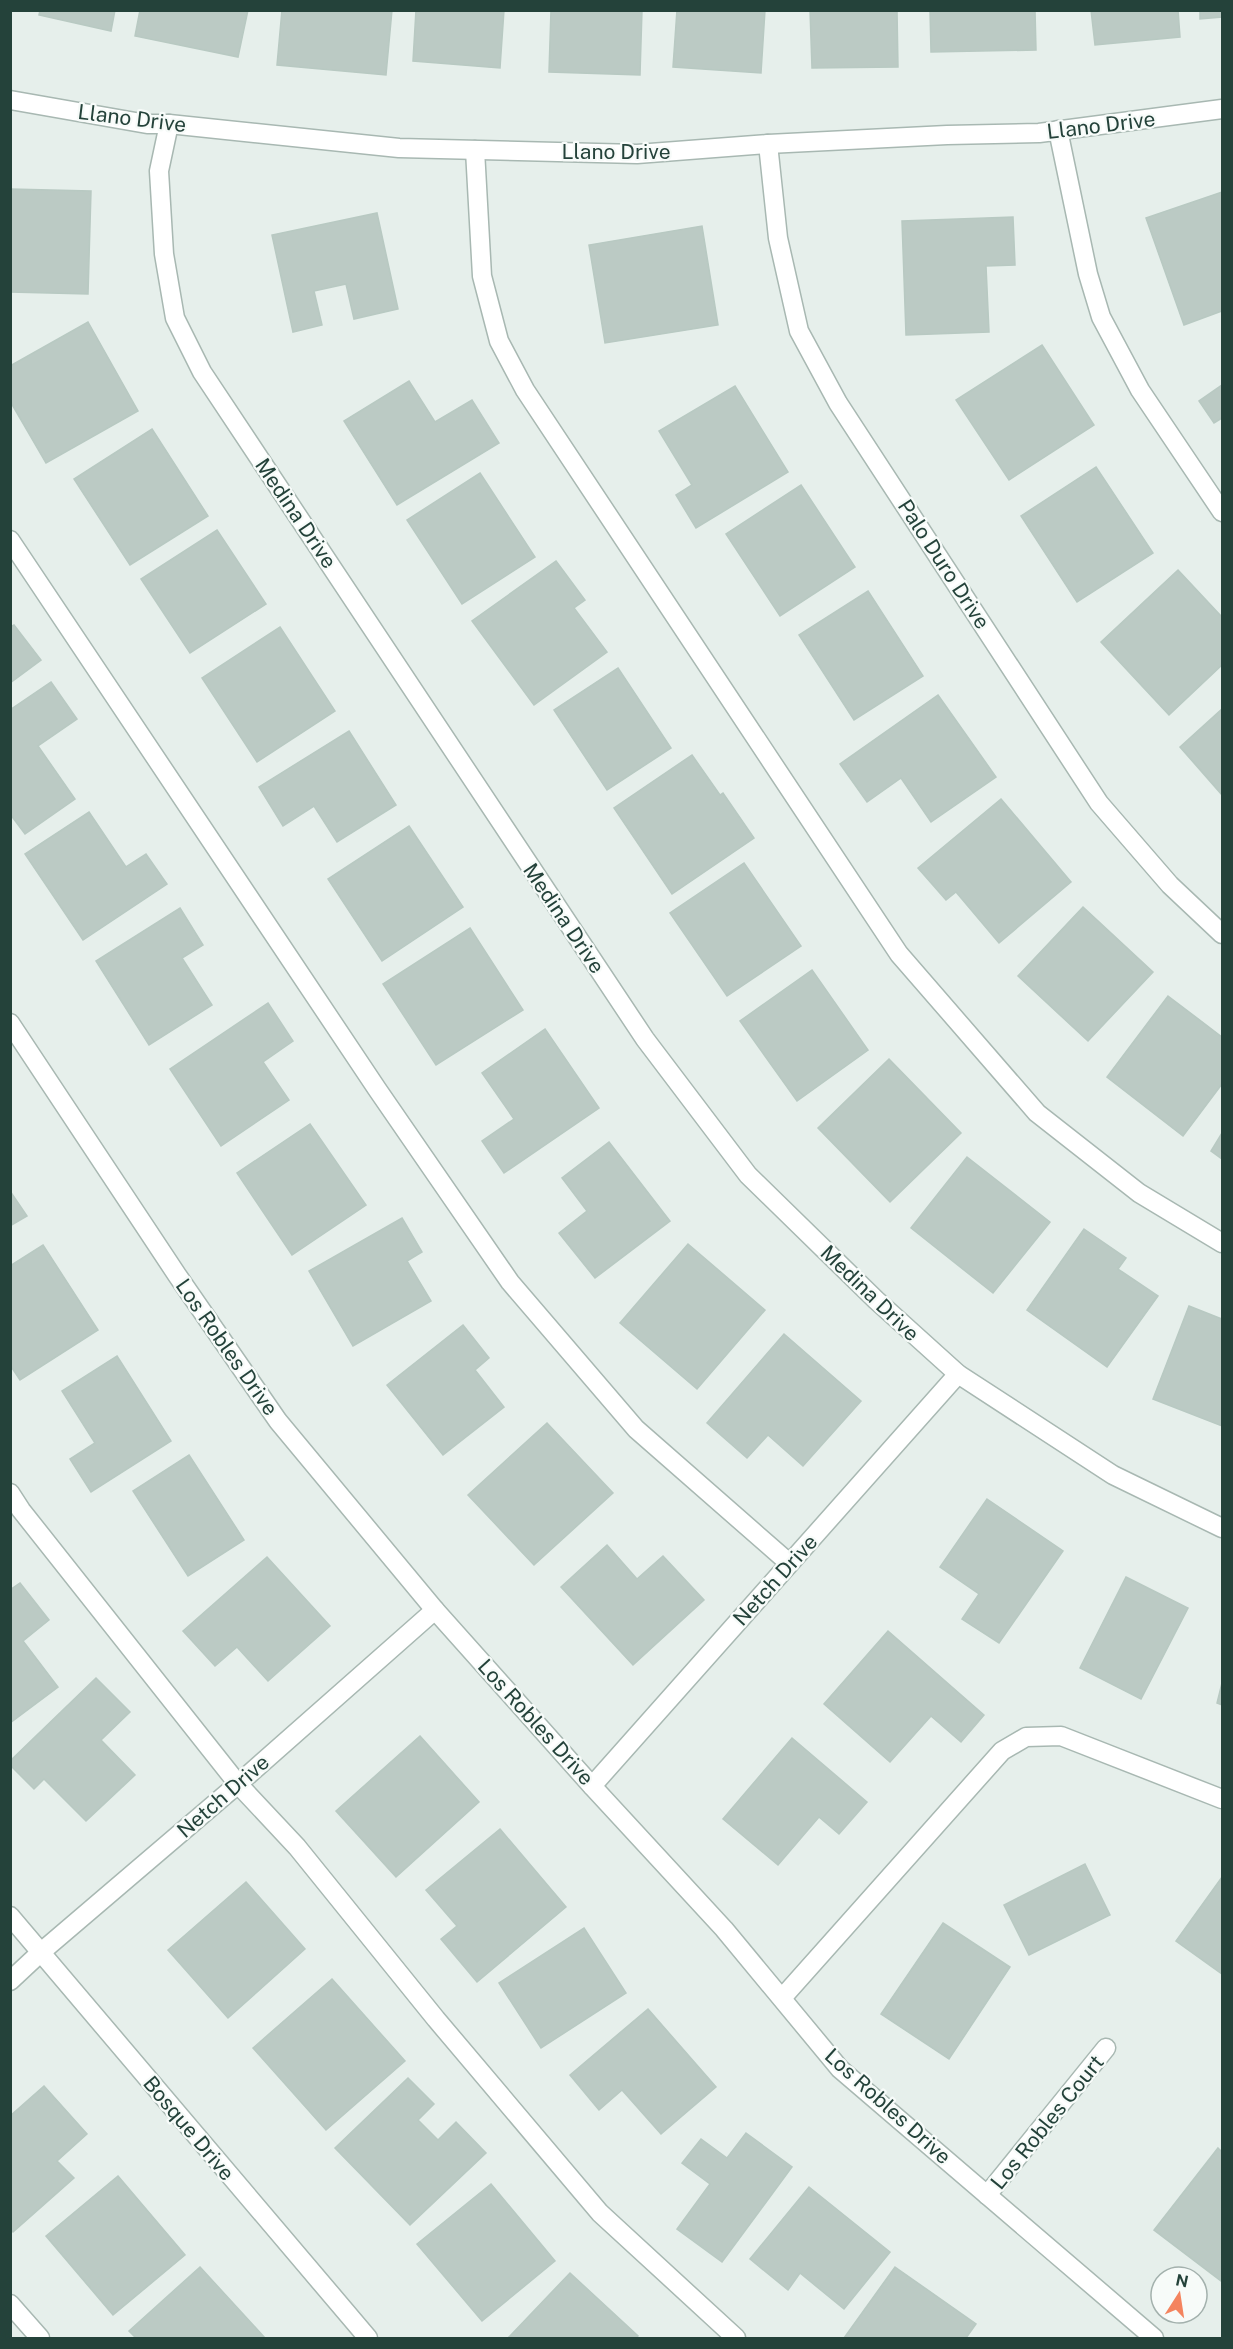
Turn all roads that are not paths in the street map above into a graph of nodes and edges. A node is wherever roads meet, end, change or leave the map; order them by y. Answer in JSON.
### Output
{"nodes":[{"id":1,"x":10,"y":100,"type":"edge"},
{"id":2,"x":1222,"y":109,"type":"edge"},
{"id":3,"x":169,"y":124,"type":"junction"},
{"id":4,"x":1058,"y":130,"type":"junction"},
{"id":5,"x":768,"y":144,"type":"junction"},
{"id":6,"x":475,"y":150,"type":"junction"},
{"id":7,"x":1222,"y":512,"type":"edge"},
{"id":8,"x":10,"y":540,"type":"edge"},
{"id":9,"x":1222,"y":934,"type":"edge"},
{"id":10,"x":10,"y":1023,"type":"edge"},
{"id":11,"x":1222,"y":1243,"type":"edge"},
{"id":12,"x":957,"y":1374,"type":"junction"},
{"id":13,"x":10,"y":1493,"type":"edge"},
{"id":14,"x":1222,"y":1528,"type":"edge"},
{"id":15,"x":789,"y":1563,"type":"junction"},
{"id":16,"x":435,"y":1610,"type":"junction"},
{"id":17,"x":238,"y":1784,"type":"junction"},
{"id":18,"x":592,"y":1786,"type":"junction"},
{"id":19,"x":1222,"y":1799,"type":"edge"},
{"id":20,"x":10,"y":1916,"type":"edge"},
{"id":21,"x":40,"y":1953,"type":"junction"},
{"id":22,"x":10,"y":1981,"type":"edge"},
{"id":23,"x":782,"y":1998,"type":"junction"},
{"id":24,"x":1106,"y":2048,"type":"dead end"},
{"id":25,"x":987,"y":2195,"type":"junction"},
{"id":26,"x":10,"y":2304,"type":"edge"},
{"id":27,"x":40,"y":2338,"type":"edge"},
{"id":28,"x":368,"y":2338,"type":"edge"},
{"id":29,"x":736,"y":2338,"type":"edge"},
{"id":30,"x":1155,"y":2338,"type":"edge"}],
"edges":[{"from":1,"to":3,"type":"street","name":"Llano Drive"},
{"from":2,"to":4,"type":"street","name":"Llano Drive"},
{"from":3,"to":6,"type":"street","name":"Llano Drive"},
{"from":3,"to":12,"type":"street","name":"Medina Drive"},
{"from":4,"to":5,"type":"street","name":"Llano Drive"},
{"from":4,"to":7,"type":"street"},
{"from":5,"to":6,"type":"street","name":"Llano Drive"},
{"from":5,"to":9,"type":"street","name":"Palo Duro Drive"},
{"from":6,"to":11,"type":"street"},
{"from":8,"to":15,"type":"street"},
{"from":10,"to":16,"type":"street","name":"Los Robles Drive"},
{"from":12,"to":14,"type":"street","name":"Medina Drive"},
{"from":12,"to":15,"type":"street","name":"Netch Drive"},
{"from":13,"to":17,"type":"street"},
{"from":15,"to":18,"type":"street","name":"Netch Drive"},
{"from":16,"to":17,"type":"street","name":"Netch Drive"},
{"from":16,"to":18,"type":"street","name":"Los Robles Drive"},
{"from":17,"to":21,"type":"street","name":"Netch Drive"},
{"from":17,"to":29,"type":"street"},
{"from":18,"to":23,"type":"street","name":"Los Robles Drive"},
{"from":19,"to":23,"type":"street"},
{"from":20,"to":21,"type":"street","name":"Bosque Drive"},
{"from":21,"to":22,"type":"street","name":"Netch Drive"},
{"from":21,"to":28,"type":"street","name":"Bosque Drive"},
{"from":23,"to":25,"type":"street","name":"Los Robles Drive"},
{"from":24,"to":25,"type":"street","name":"Los Robles Court"},
{"from":25,"to":30,"type":"street","name":"Los Robles Drive"},
{"from":26,"to":27,"type":"street"}]}
